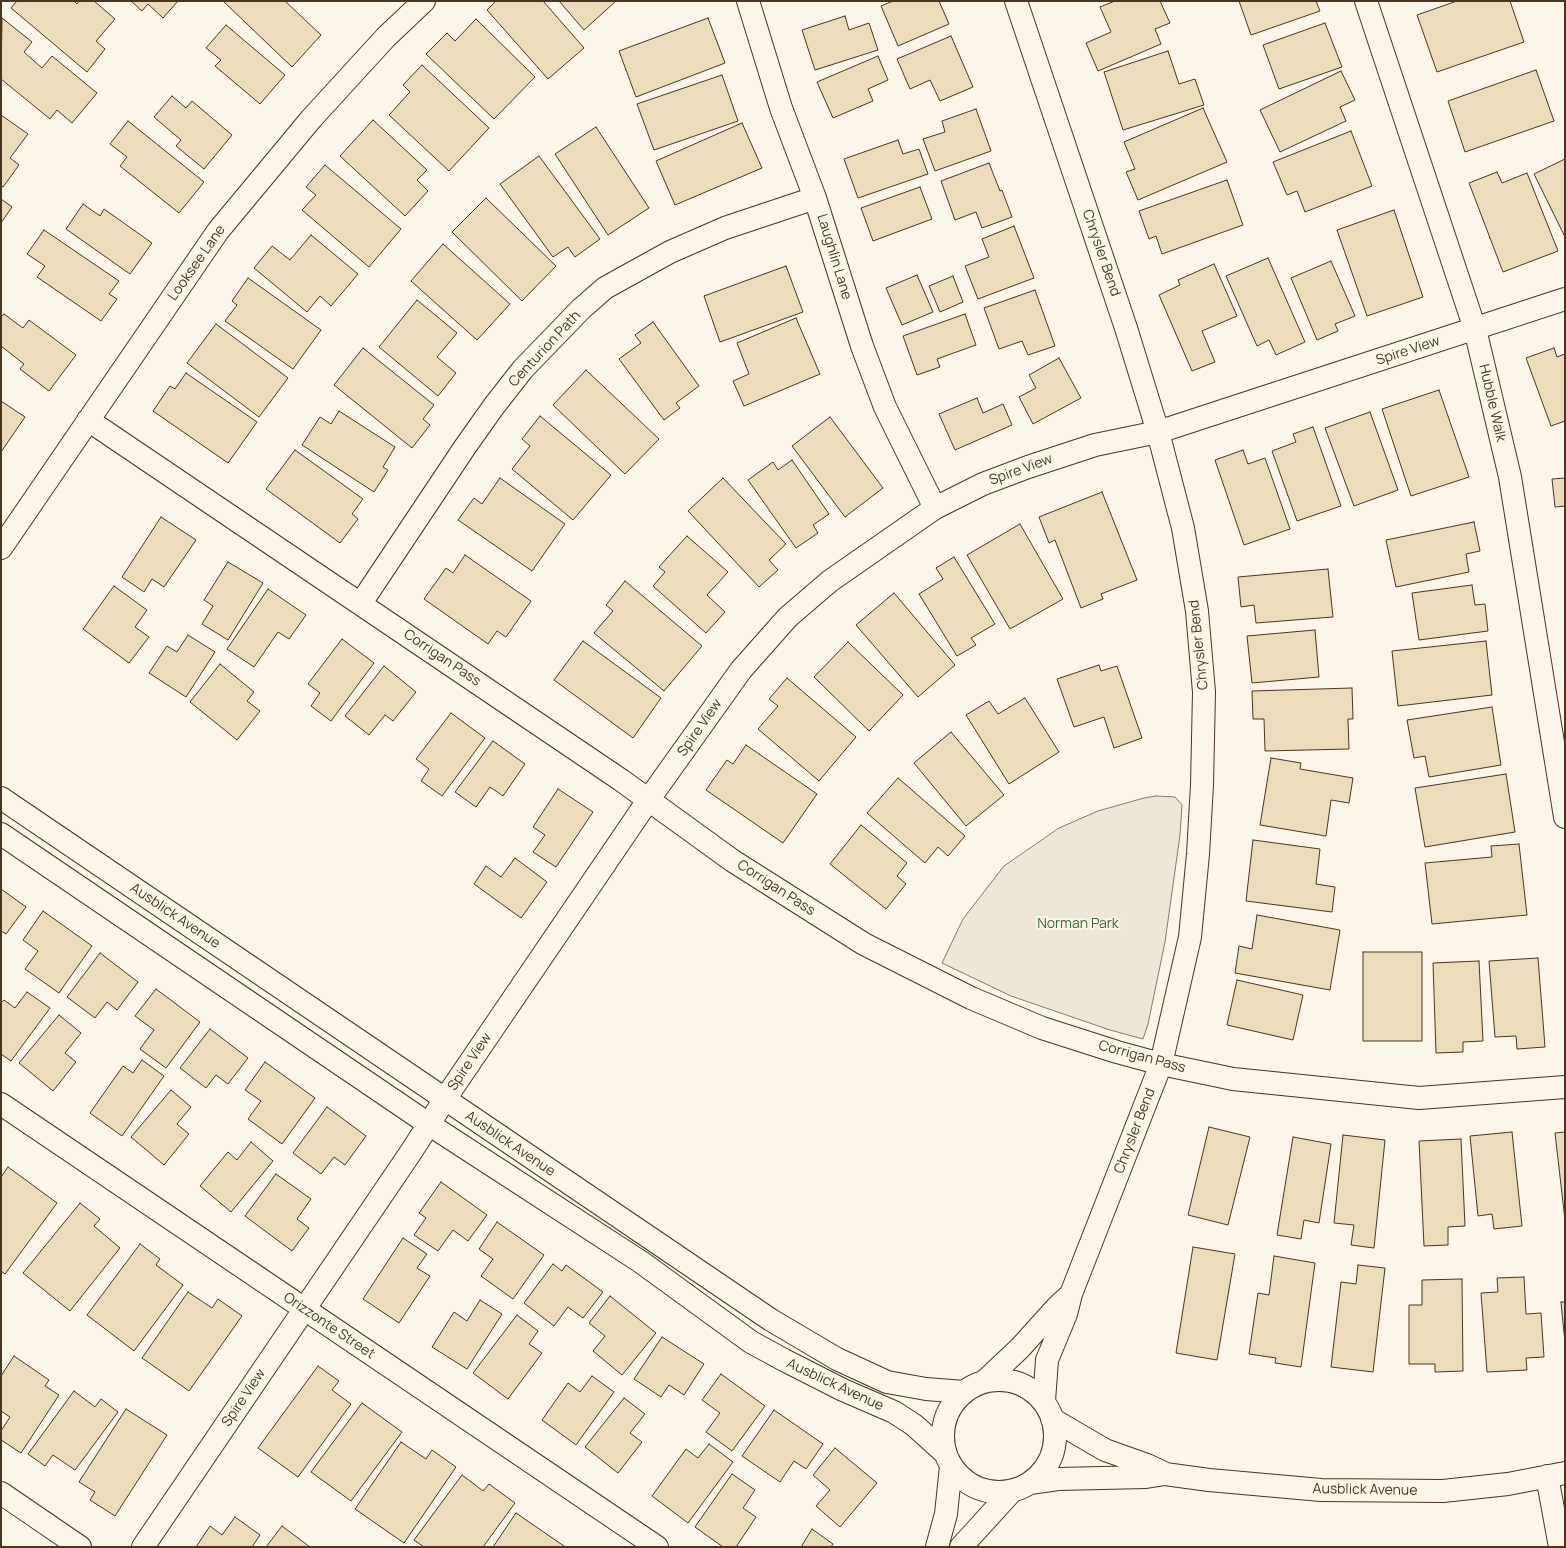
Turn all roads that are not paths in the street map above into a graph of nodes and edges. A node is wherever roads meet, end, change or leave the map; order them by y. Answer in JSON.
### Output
{"nodes":[{"id":1,"x":424,"y":1,"type":"edge"},
{"id":2,"x":748,"y":1,"type":"edge"},
{"id":3,"x":1016,"y":1,"type":"edge"},
{"id":4,"x":1366,"y":1,"type":"edge"},
{"id":5,"x":815,"y":198,"type":"junction"},
{"id":6,"x":1565,"y":300,"type":"edge"},
{"id":7,"x":1475,"y":329,"type":"junction"},
{"id":8,"x":88,"y":420,"type":"junction"},
{"id":9,"x":1158,"y":432,"type":"junction"},
{"id":10,"x":935,"y":508,"type":"junction"},
{"id":11,"x":1,"y":548,"type":"edge"},
{"id":12,"x":360,"y":603,"type":"junction"},
{"id":13,"x":1,"y":798,"type":"edge"},
{"id":14,"x":649,"y":799,"type":"junction"},
{"id":15,"x":1565,"y":817,"type":"edge"},
{"id":16,"x":1,"y":834,"type":"edge"},
{"id":17,"x":1161,"y":1064,"type":"junction"},
{"id":18,"x":1565,"y":1087,"type":"edge"},
{"id":19,"x":444,"y":1099,"type":"junction"},
{"id":20,"x":1,"y":1104,"type":"edge"},
{"id":21,"x":430,"y":1125,"type":"junction"},
{"id":22,"x":1071,"y":1294,"type":"junction"},
{"id":23,"x":304,"y":1309,"type":"junction"},
{"id":24,"x":985,"y":1381,"type":"junction"},
{"id":25,"x":964,"y":1392,"type":"junction"},
{"id":26,"x":1048,"y":1410,"type":"junction"},
{"id":27,"x":948,"y":1460,"type":"junction"},
{"id":28,"x":1165,"y":1474,"type":"junction"},
{"id":29,"x":1556,"y":1475,"type":"edge"},
{"id":30,"x":1021,"y":1487,"type":"junction"},
{"id":31,"x":1,"y":1493,"type":"edge"},
{"id":32,"x":80,"y":1547,"type":"edge"},
{"id":33,"x":143,"y":1547,"type":"edge"},
{"id":34,"x":658,"y":1547,"type":"edge"},
{"id":35,"x":937,"y":1547,"type":"edge"},
{"id":36,"x":960,"y":1547,"type":"edge"},
{"id":37,"x":1560,"y":1547,"type":"edge"}],
"edges":[{"from":1,"to":8,"type":"street","name":"Looksee Lane"},
{"from":2,"to":5,"type":"street","name":"Laughlin Lane"},
{"from":3,"to":9,"type":"street","name":"Chrysler Bend"},
{"from":4,"to":7,"type":"street","name":"Hubble Walk"},
{"from":5,"to":10,"type":"street","name":"Laughlin Lane"},
{"from":5,"to":12,"type":"street","name":"Centurion Path"},
{"from":6,"to":7,"type":"street","name":"Spire View"},
{"from":7,"to":9,"type":"street","name":"Spire View"},
{"from":7,"to":15,"type":"street","name":"Hubble Walk"},
{"from":8,"to":11,"type":"street","name":"Looksee Lane"},
{"from":8,"to":12,"type":"street","name":"Corrigan Pass"},
{"from":9,"to":10,"type":"street","name":"Spire View"},
{"from":9,"to":17,"type":"street","name":"Chrysler Bend"},
{"from":10,"to":14,"type":"street","name":"Spire View"},
{"from":12,"to":14,"type":"street","name":"Corrigan Pass"},
{"from":13,"to":19,"type":"street","name":"Ausblick Avenue"},
{"from":14,"to":17,"type":"street","name":"Corrigan Pass"},
{"from":14,"to":19,"type":"street","name":"Spire View"},
{"from":16,"to":21,"type":"street","name":"Ausblick Avenue"},
{"from":17,"to":18,"type":"street","name":"Corrigan Pass"},
{"from":17,"to":22,"type":"street","name":"Chrysler Bend"},
{"from":19,"to":21,"type":"street","name":"Spire View"},
{"from":19,"to":25,"type":"street","name":"Ausblick Avenue"},
{"from":20,"to":23,"type":"street","name":"Orizzonte Street"},
{"from":21,"to":23,"type":"street","name":"Spire View"},
{"from":21,"to":27,"type":"street","name":"Ausblick Avenue"},
{"from":22,"to":24,"type":"street","name":"Chrysler Bend"},
{"from":22,"to":26,"type":"street","name":"Chrysler Bend"},
{"from":23,"to":33,"type":"street","name":"Spire View"},
{"from":23,"to":34,"type":"street","name":"Orizzonte Street"},
{"from":24,"to":25,"type":"street"},
{"from":24,"to":26,"type":"street"},
{"from":25,"to":27,"type":"street"},
{"from":26,"to":28,"type":"street","name":"Ausblick Avenue"},
{"from":26,"to":30,"type":"street"},
{"from":27,"to":30,"type":"street"},
{"from":27,"to":35,"type":"street"},
{"from":28,"to":29,"type":"street","name":"Ausblick Avenue"},
{"from":28,"to":30,"type":"street","name":"Ausblick Avenue"},
{"from":29,"to":37,"type":"street"},
{"from":30,"to":36,"type":"street"},
{"from":31,"to":32,"type":"street"}]}
